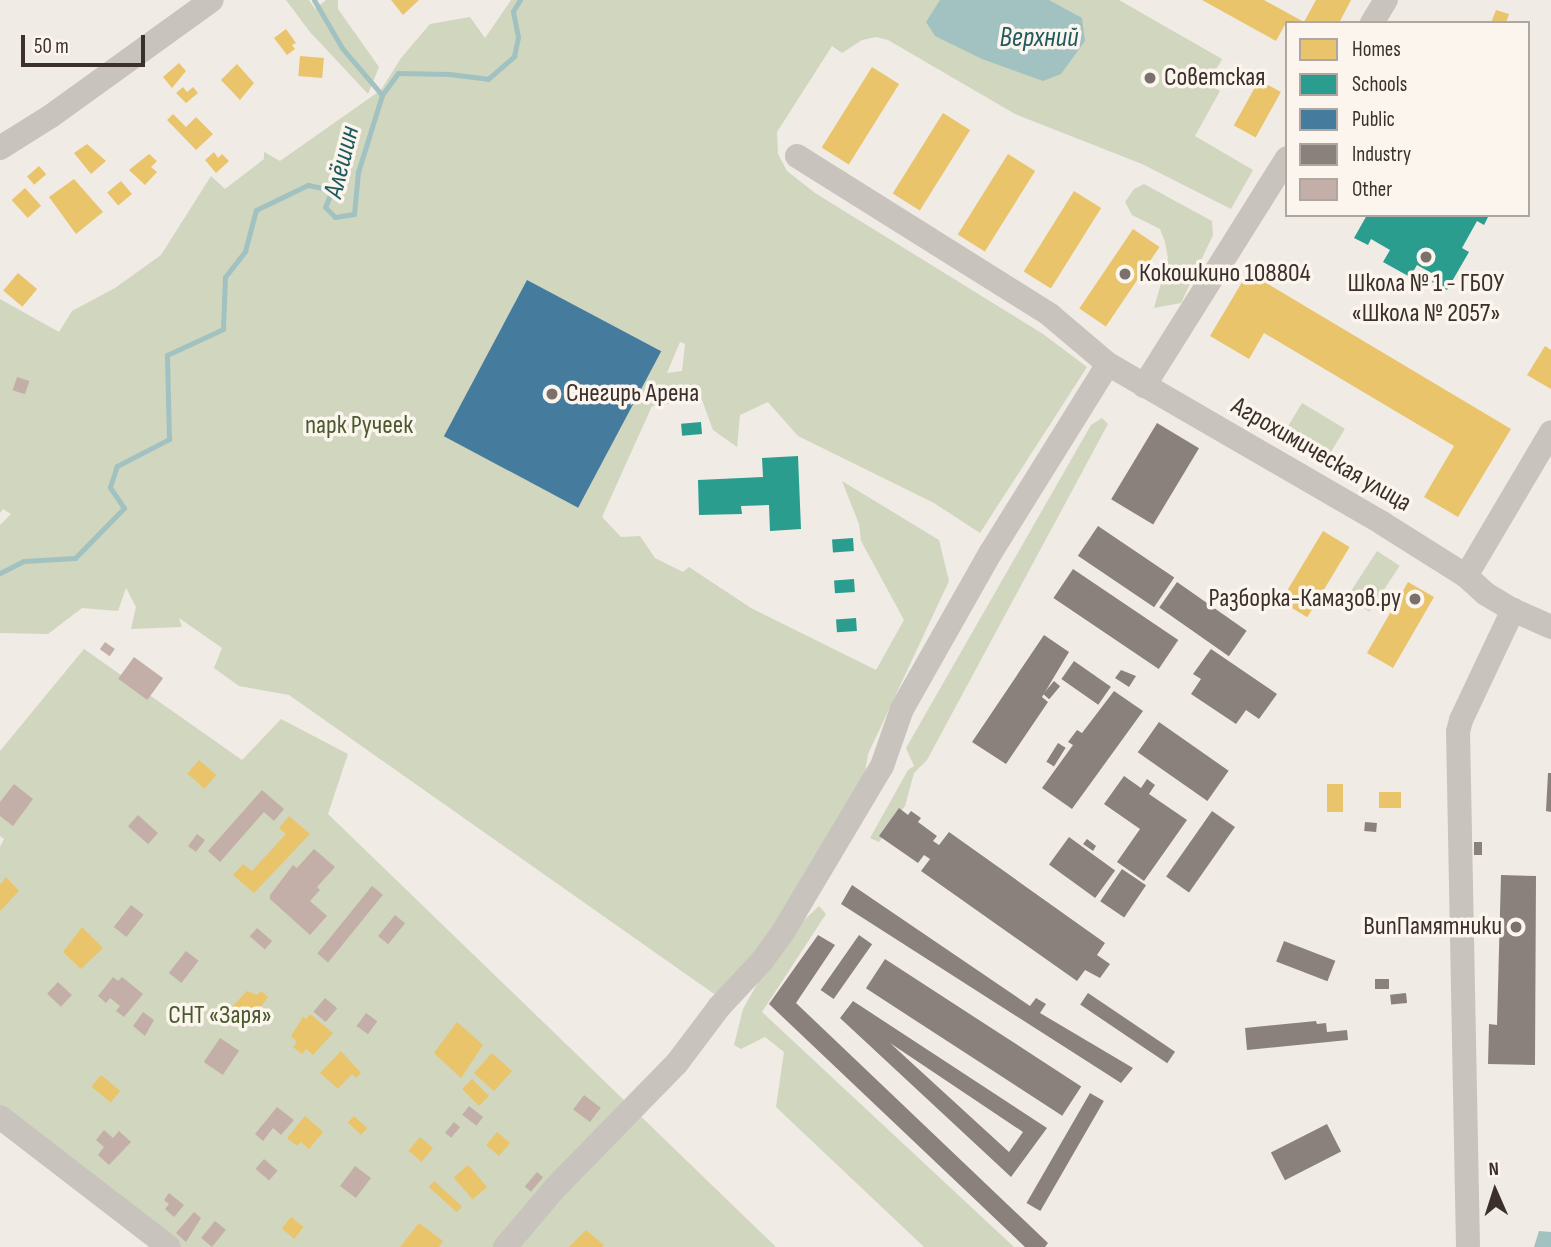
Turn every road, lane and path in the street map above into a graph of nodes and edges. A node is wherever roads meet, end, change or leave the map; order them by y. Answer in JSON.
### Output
{"nodes":[{"id":1,"x":212,"y":0,"type":"edge"},
{"id":2,"x":1386,"y":0,"type":"edge"},
{"id":3,"x":1373,"y":21,"type":"edge"},
{"id":4,"x":0,"y":148,"type":"edge"},
{"id":5,"x":797,"y":156,"type":"dead end"},
{"id":6,"x":1285,"y":161,"type":"edge"},
{"id":7,"x":1108,"y":363,"type":"junction"},
{"id":8,"x":1144,"y":386,"type":"junction"},
{"id":9,"x":1551,"y":432,"type":"edge"},
{"id":10,"x":1466,"y":576,"type":"junction"},
{"id":11,"x":1513,"y":610,"type":"junction"},
{"id":12,"x":1551,"y":627,"type":"edge"},
{"id":13,"x":0,"y":1117,"type":"edge"},
{"id":14,"x":169,"y":1247,"type":"edge"},
{"id":15,"x":505,"y":1247,"type":"edge"},
{"id":16,"x":1468,"y":1247,"type":"edge"}],
"edges":[{"from":1,"to":4,"type":"street"},
{"from":2,"to":3,"type":"street"},
{"from":5,"to":7,"type":"street","name":"Агрохимическая улица"},
{"from":6,"to":8,"type":"street"},
{"from":7,"to":8,"type":"street","name":"Агрохимическая улица"},
{"from":7,"to":15,"type":"street"},
{"from":8,"to":10,"type":"street","name":"Агрохимическая улица"},
{"from":9,"to":10,"type":"street"},
{"from":10,"to":11,"type":"street","name":"Агрохимическая улица"},
{"from":11,"to":12,"type":"street","name":"Агрохимическая улица"},
{"from":11,"to":16,"type":"street"},
{"from":13,"to":14,"type":"street"}]}
